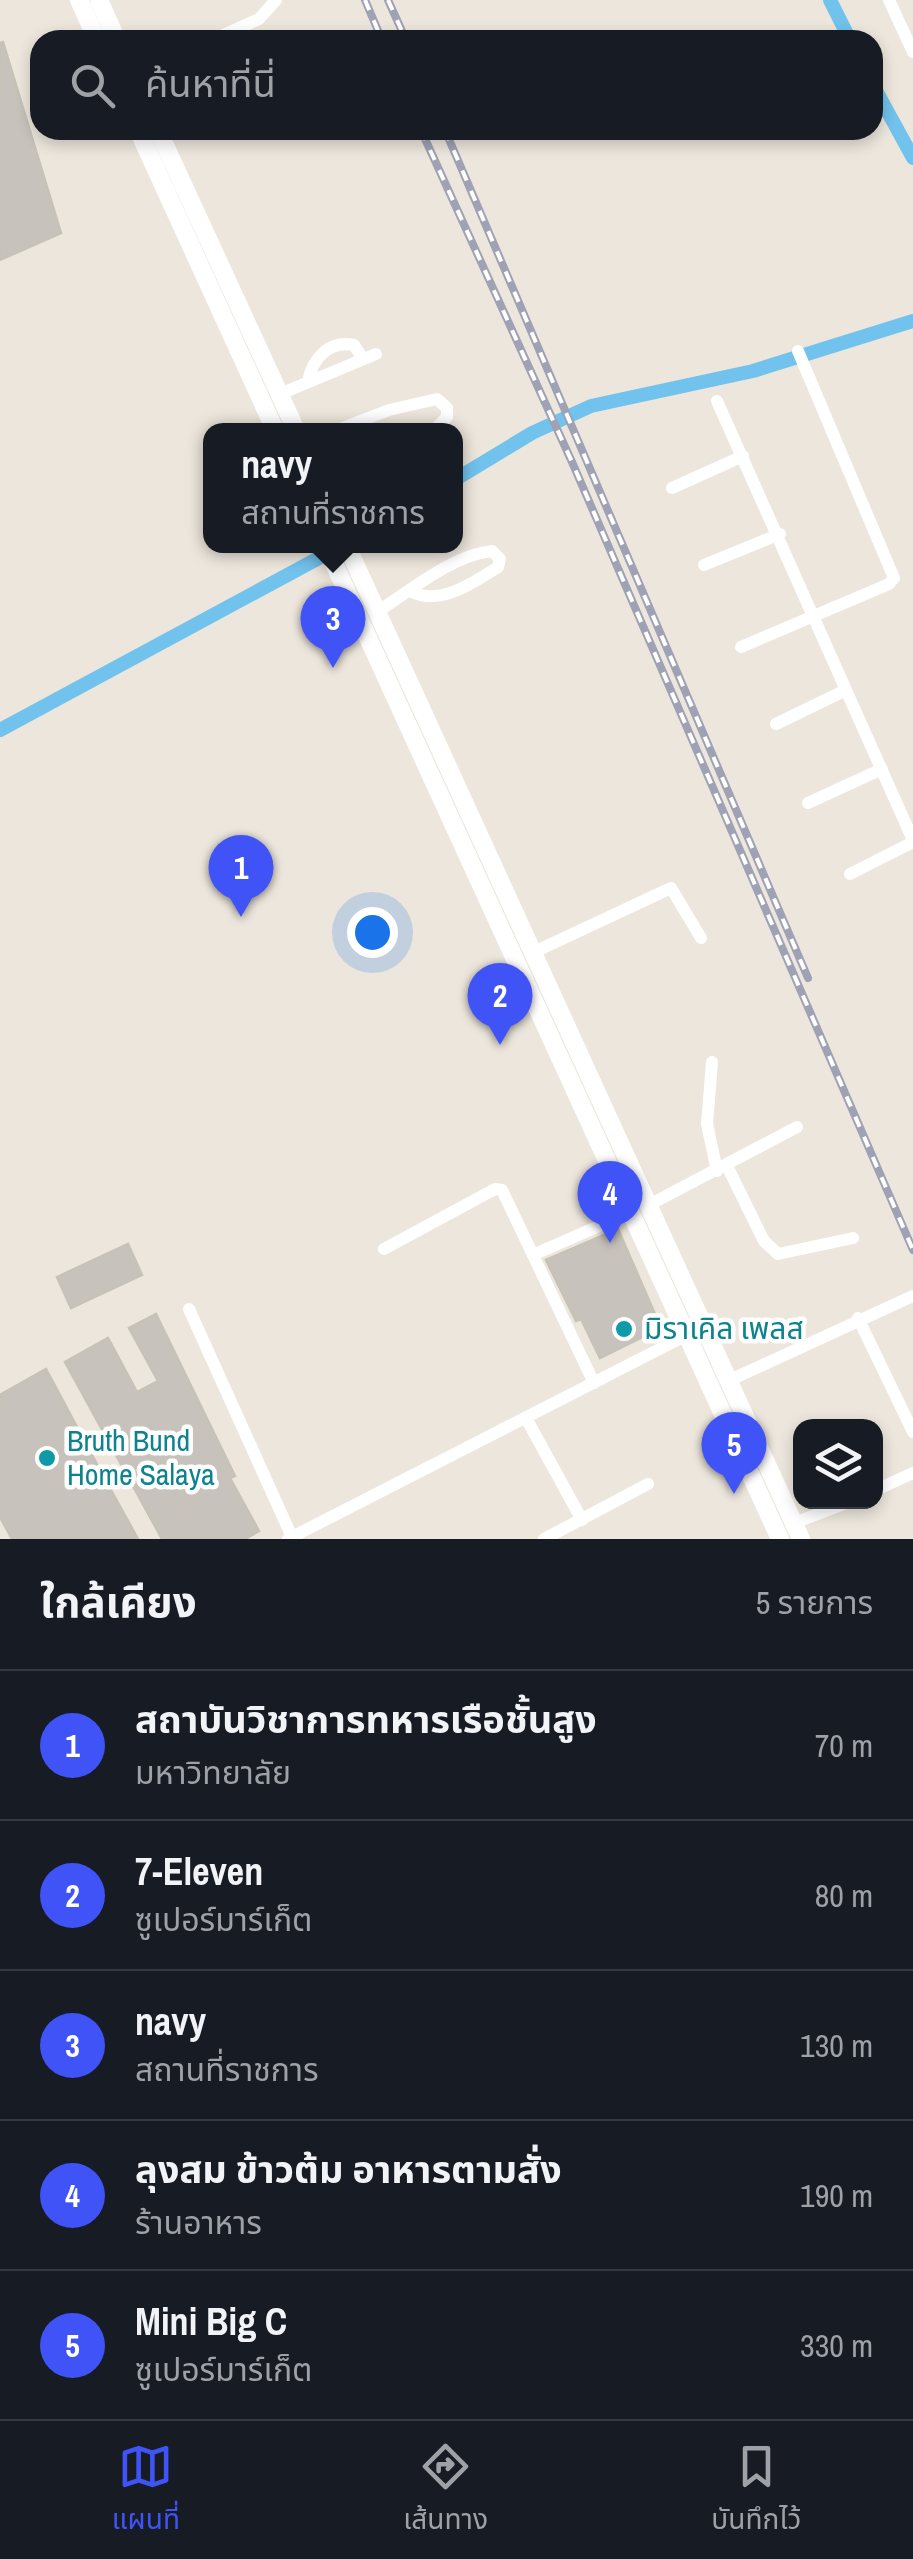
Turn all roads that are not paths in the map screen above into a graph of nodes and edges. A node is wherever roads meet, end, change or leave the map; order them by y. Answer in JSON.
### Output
{"nodes":[{"id":1,"x":79,"y":0,"type":"edge"},
{"id":2,"x":99,"y":0,"type":"edge"},
{"id":3,"x":276,"y":0,"type":"edge"},
{"id":4,"x":889,"y":0,"type":"edge"},
{"id":5,"x":93,"y":30,"type":"edge"},
{"id":6,"x":112,"y":30,"type":"edge"},
{"id":7,"x":235,"y":30,"type":"edge"},
{"id":8,"x":913,"y":52,"type":"edge"},
{"id":9,"x":143,"y":140,"type":"edge"},
{"id":10,"x":163,"y":140,"type":"edge"},
{"id":11,"x":798,"y":351,"type":"dead end"},
{"id":12,"x":308,"y":381,"type":"junction"},
{"id":13,"x":280,"y":394,"type":"junction"},
{"id":14,"x":717,"y":401,"type":"dead end"},
{"id":15,"x":283,"y":423,"type":"edge"},
{"id":16,"x":284,"y":423,"type":"edge"},
{"id":17,"x":355,"y":423,"type":"edge"},
{"id":18,"x":441,"y":423,"type":"edge"},
{"id":19,"x":743,"y":456,"type":"junction"},
{"id":20,"x":672,"y":488,"type":"dead end"},
{"id":21,"x":780,"y":534,"type":"junction"},
{"id":22,"x":346,"y":560,"type":"edge"},
{"id":23,"x":704,"y":564,"type":"dead end"},
{"id":24,"x":410,"y":590,"type":"junction"},
{"id":25,"x":377,"y":612,"type":"junction"},
{"id":26,"x":815,"y":614,"type":"junction"},
{"id":27,"x":741,"y":646,"type":"dead end"},
{"id":28,"x":846,"y":690,"type":"junction"},
{"id":29,"x":776,"y":724,"type":"dead end"},
{"id":30,"x":882,"y":769,"type":"junction"},
{"id":31,"x":808,"y":803,"type":"dead end"},
{"id":32,"x":913,"y":841,"type":"edge"},
{"id":33,"x":850,"y":874,"type":"dead end"},
{"id":34,"x":700,"y":938,"type":"dead end"},
{"id":35,"x":532,"y":953,"type":"junction"},
{"id":36,"x":560,"y":1037,"type":"junction"},
{"id":37,"x":712,"y":1062,"type":"dead end"},
{"id":38,"x":797,"y":1127,"type":"dead end"},
{"id":39,"x":722,"y":1169,"type":"junction"},
{"id":40,"x":639,"y":1209,"type":"junction"},
{"id":41,"x":853,"y":1238,"type":"dead end"},
{"id":42,"x":384,"y":1249,"type":"dead end"},
{"id":43,"x":535,"y":1254,"type":"junction"},
{"id":44,"x":913,"y":1296,"type":"edge"},
{"id":45,"x":189,"y":1309,"type":"dead end"},
{"id":46,"x":858,"y":1318,"type":"junction"},
{"id":47,"x":687,"y":1336,"type":"junction"},
{"id":48,"x":594,"y":1383,"type":"junction"},
{"id":49,"x":720,"y":1386,"type":"junction"},
{"id":50,"x":526,"y":1418,"type":"junction"},
{"id":51,"x":913,"y":1432,"type":"edge"},
{"id":52,"x":913,"y":1474,"type":"edge"},
{"id":53,"x":648,"y":1484,"type":"dead end"},
{"id":54,"x":883,"y":1487,"type":"edge"},
{"id":55,"x":835,"y":1509,"type":"edge"},
{"id":56,"x":582,"y":1520,"type":"junction"},
{"id":57,"x":788,"y":1533,"type":"edge"},
{"id":58,"x":290,"y":1538,"type":"edge"},
{"id":59,"x":544,"y":1539,"type":"edge"}],
"edges":[{"from":1,"to":5,"type":"main road"},
{"from":2,"to":6,"type":"main road"},
{"from":3,"to":7,"type":"street"},
{"from":4,"to":8,"type":"street"},
{"from":9,"to":15,"type":"main road"},
{"from":10,"to":13,"type":"main road"},
{"from":11,"to":26,"type":"street"},
{"from":12,"to":12,"type":"street"},
{"from":12,"to":13,"type":"street"},
{"from":13,"to":16,"type":"main road"},
{"from":14,"to":19,"type":"street"},
{"from":17,"to":18,"type":"street"},
{"from":19,"to":20,"type":"street"},
{"from":19,"to":21,"type":"street"},
{"from":21,"to":23,"type":"street"},
{"from":21,"to":26,"type":"street"},
{"from":22,"to":25,"type":"main road"},
{"from":22,"to":36,"type":"main road"},
{"from":24,"to":24,"type":"street"},
{"from":24,"to":25,"type":"street"},
{"from":25,"to":35,"type":"main road"},
{"from":26,"to":27,"type":"street"},
{"from":26,"to":28,"type":"street"},
{"from":28,"to":29,"type":"street"},
{"from":28,"to":30,"type":"street"},
{"from":30,"to":31,"type":"street"},
{"from":30,"to":32,"type":"street"},
{"from":32,"to":33,"type":"street"},
{"from":34,"to":35,"type":"street"},
{"from":35,"to":36,"type":"main road"},
{"from":36,"to":40,"type":"main road"},
{"from":37,"to":39,"type":"street"},
{"from":38,"to":39,"type":"street"},
{"from":39,"to":40,"type":"street"},
{"from":39,"to":41,"type":"street"},
{"from":40,"to":43,"type":"street"},
{"from":40,"to":47,"type":"main road"},
{"from":40,"to":49,"type":"main road"},
{"from":42,"to":43,"type":"street"},
{"from":43,"to":48,"type":"street"},
{"from":44,"to":46,"type":"street"},
{"from":45,"to":58,"type":"street"},
{"from":46,"to":49,"type":"street"},
{"from":46,"to":51,"type":"street"},
{"from":47,"to":48,"type":"street"},
{"from":47,"to":49,"type":"main road"},
{"from":48,"to":50,"type":"street"},
{"from":49,"to":57,"type":"main road"},
{"from":50,"to":56,"type":"street"},
{"from":50,"to":58,"type":"street"},
{"from":52,"to":54,"type":"street"},
{"from":53,"to":56,"type":"street"},
{"from":55,"to":57,"type":"street"},
{"from":56,"to":59,"type":"street"}]}
